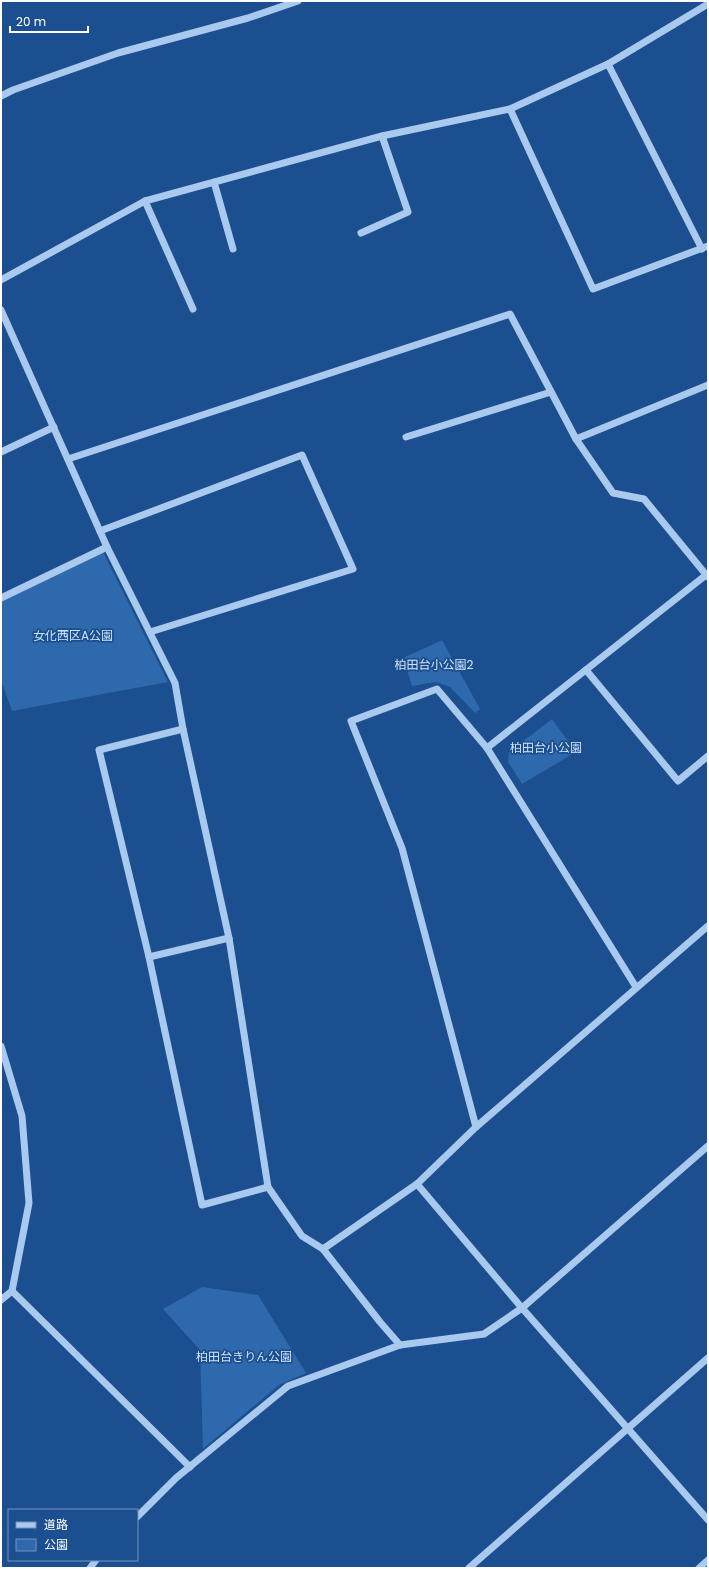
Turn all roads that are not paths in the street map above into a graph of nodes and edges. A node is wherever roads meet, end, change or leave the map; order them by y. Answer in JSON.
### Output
{"nodes":[{"id":1,"x":298,"y":1,"type":"edge"},
{"id":2,"x":708,"y":4,"type":"edge"},
{"id":3,"x":608,"y":64,"type":"junction"},
{"id":4,"x":1,"y":96,"type":"edge"},
{"id":5,"x":510,"y":109,"type":"junction"},
{"id":6,"x":382,"y":136,"type":"junction"},
{"id":7,"x":214,"y":182,"type":"junction"},
{"id":8,"x":145,"y":200,"type":"junction"},
{"id":9,"x":361,"y":233,"type":"dead end"},
{"id":10,"x":705,"y":248,"type":"edge"},
{"id":11,"x":234,"y":249,"type":"dead end"},
{"id":12,"x":1,"y":280,"type":"edge"},
{"id":13,"x":193,"y":309,"type":"dead end"},
{"id":14,"x":1,"y":310,"type":"edge"},
{"id":15,"x":708,"y":385,"type":"edge"},
{"id":16,"x":551,"y":392,"type":"junction"},
{"id":17,"x":54,"y":426,"type":"junction"},
{"id":18,"x":406,"y":437,"type":"dead end"},
{"id":19,"x":576,"y":440,"type":"junction"},
{"id":20,"x":1,"y":452,"type":"edge"},
{"id":21,"x":68,"y":459,"type":"junction"},
{"id":22,"x":100,"y":531,"type":"junction"},
{"id":23,"x":107,"y":547,"type":"junction"},
{"id":24,"x":707,"y":576,"type":"edge"},
{"id":25,"x":1,"y":598,"type":"edge"},
{"id":26,"x":150,"y":632,"type":"junction"},
{"id":27,"x":586,"y":670,"type":"junction"},
{"id":28,"x":183,"y":729,"type":"junction"},
{"id":29,"x":487,"y":748,"type":"junction"},
{"id":30,"x":708,"y":756,"type":"edge"},
{"id":31,"x":708,"y":926,"type":"edge"},
{"id":32,"x":229,"y":938,"type":"junction"},
{"id":33,"x":149,"y":957,"type":"junction"},
{"id":34,"x":636,"y":987,"type":"junction"},
{"id":35,"x":1,"y":1046,"type":"edge"},
{"id":36,"x":476,"y":1127,"type":"junction"},
{"id":37,"x":708,"y":1146,"type":"edge"},
{"id":38,"x":417,"y":1184,"type":"junction"},
{"id":39,"x":268,"y":1187,"type":"junction"},
{"id":40,"x":323,"y":1249,"type":"junction"},
{"id":41,"x":12,"y":1291,"type":"junction"},
{"id":42,"x":1,"y":1300,"type":"edge"},
{"id":43,"x":522,"y":1308,"type":"junction"},
{"id":44,"x":400,"y":1345,"type":"junction"},
{"id":45,"x":708,"y":1358,"type":"edge"},
{"id":46,"x":629,"y":1428,"type":"junction"},
{"id":47,"x":190,"y":1466,"type":"junction"},
{"id":48,"x":138,"y":1516,"type":"edge"},
{"id":49,"x":708,"y":1520,"type":"edge"},
{"id":50,"x":708,"y":1560,"type":"edge"},
{"id":51,"x":469,"y":1568,"type":"edge"},
{"id":52,"x":699,"y":1568,"type":"edge"}],
"edges":[{"from":1,"to":4,"type":"street"},
{"from":2,"to":3,"type":"street"},
{"from":3,"to":5,"type":"street"},
{"from":3,"to":10,"type":"street"},
{"from":5,"to":6,"type":"street"},
{"from":5,"to":10,"type":"street"},
{"from":6,"to":7,"type":"street"},
{"from":6,"to":9,"type":"street"},
{"from":7,"to":8,"type":"street"},
{"from":7,"to":11,"type":"street"},
{"from":8,"to":12,"type":"street"},
{"from":8,"to":13,"type":"street"},
{"from":14,"to":17,"type":"street"},
{"from":15,"to":19,"type":"street"},
{"from":16,"to":18,"type":"street"},
{"from":16,"to":19,"type":"street"},
{"from":16,"to":21,"type":"street"},
{"from":17,"to":20,"type":"street"},
{"from":17,"to":21,"type":"street"},
{"from":19,"to":24,"type":"street"},
{"from":21,"to":22,"type":"street"},
{"from":22,"to":23,"type":"street"},
{"from":22,"to":26,"type":"street"},
{"from":23,"to":25,"type":"street"},
{"from":23,"to":26,"type":"street"},
{"from":24,"to":27,"type":"street"},
{"from":26,"to":28,"type":"street"},
{"from":27,"to":29,"type":"street"},
{"from":27,"to":30,"type":"street"},
{"from":28,"to":32,"type":"street"},
{"from":28,"to":33,"type":"street"},
{"from":29,"to":34,"type":"street"},
{"from":29,"to":36,"type":"street"},
{"from":31,"to":34,"type":"street"},
{"from":32,"to":33,"type":"street"},
{"from":32,"to":39,"type":"street"},
{"from":33,"to":39,"type":"street"},
{"from":34,"to":36,"type":"street"},
{"from":35,"to":41,"type":"street"},
{"from":36,"to":38,"type":"street"},
{"from":37,"to":43,"type":"street"},
{"from":38,"to":40,"type":"street"},
{"from":38,"to":43,"type":"street"},
{"from":39,"to":40,"type":"street"},
{"from":40,"to":44,"type":"street"},
{"from":41,"to":42,"type":"street"},
{"from":41,"to":47,"type":"street"},
{"from":43,"to":44,"type":"street"},
{"from":43,"to":46,"type":"street"},
{"from":44,"to":47,"type":"street"},
{"from":45,"to":46,"type":"street"},
{"from":46,"to":49,"type":"street"},
{"from":46,"to":51,"type":"street"},
{"from":47,"to":48,"type":"street"},
{"from":50,"to":52,"type":"street"}]}
